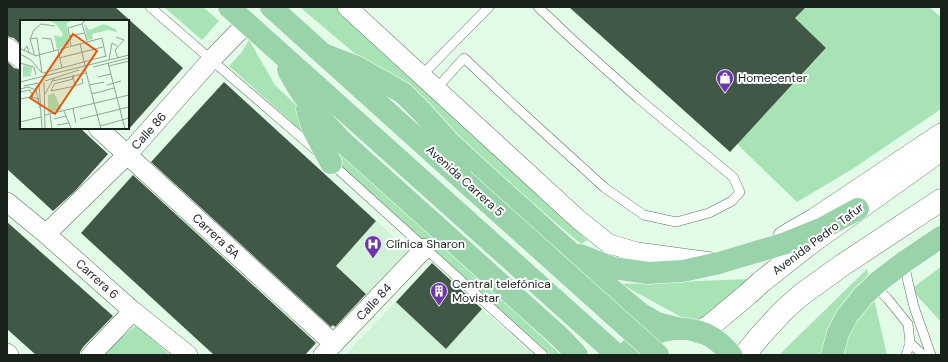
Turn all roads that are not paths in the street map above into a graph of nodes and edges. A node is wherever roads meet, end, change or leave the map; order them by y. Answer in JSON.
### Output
{"nodes":[{"id":1,"x":150,"y":7,"type":"edge"},
{"id":2,"x":229,"y":7,"type":"edge"},
{"id":3,"x":271,"y":7,"type":"edge"},
{"id":4,"x":347,"y":7,"type":"edge"},
{"id":5,"x":488,"y":7,"type":"edge"},
{"id":6,"x":538,"y":7,"type":"edge"},
{"id":7,"x":247,"y":23,"type":"junction"},
{"id":8,"x":7,"y":47,"type":"edge"},
{"id":9,"x":279,"y":53,"type":"junction"},
{"id":10,"x":323,"y":54,"type":"junction"},
{"id":11,"x":20,"y":58,"type":"edge"},
{"id":12,"x":211,"y":60,"type":"junction"},
{"id":13,"x":421,"y":76,"type":"junction"},
{"id":14,"x":436,"y":89,"type":"junction"},
{"id":15,"x":303,"y":95,"type":"junction"},
{"id":16,"x":99,"y":129,"type":"edge"},
{"id":17,"x":941,"y":133,"type":"edge"},
{"id":18,"x":941,"y":150,"type":"edge"},
{"id":19,"x":128,"y":154,"type":"junction"},
{"id":20,"x":332,"y":163,"type":"junction"},
{"id":21,"x":941,"y":200,"type":"edge"},
{"id":22,"x":7,"y":202,"type":"edge"},
{"id":23,"x":858,"y":209,"type":"junction"},
{"id":24,"x":46,"y":234,"type":"junction"},
{"id":25,"x":550,"y":235,"type":"junction"},
{"id":26,"x":941,"y":237,"type":"edge"},
{"id":27,"x":425,"y":248,"type":"junction"},
{"id":28,"x":747,"y":255,"type":"junction"},
{"id":29,"x":904,"y":262,"type":"junction"},
{"id":30,"x":719,"y":263,"type":"junction"},
{"id":31,"x":873,"y":286,"type":"junction"},
{"id":32,"x":133,"y":311,"type":"junction"},
{"id":33,"x":690,"y":330,"type":"junction"},
{"id":34,"x":910,"y":343,"type":"junction"},
{"id":35,"x":329,"y":349,"type":"edge"},
{"id":36,"x":7,"y":353,"type":"edge"},
{"id":37,"x":9,"y":355,"type":"edge"},
{"id":38,"x":90,"y":355,"type":"edge"},
{"id":39,"x":188,"y":355,"type":"edge"},
{"id":40,"x":543,"y":355,"type":"edge"},
{"id":41,"x":578,"y":355,"type":"edge"},
{"id":42,"x":617,"y":355,"type":"edge"},
{"id":43,"x":626,"y":355,"type":"edge"},
{"id":44,"x":658,"y":355,"type":"edge"},
{"id":45,"x":731,"y":355,"type":"edge"},
{"id":46,"x":746,"y":355,"type":"edge"},
{"id":47,"x":832,"y":355,"type":"edge"},
{"id":48,"x":906,"y":355,"type":"edge"},
{"id":49,"x":923,"y":355,"type":"edge"},
{"id":50,"x":931,"y":355,"type":"edge"}],
"edges":[{"from":1,"to":12,"type":"lane"},
{"from":2,"to":7,"type":"main road"},
{"from":3,"to":10,"type":"main road","name":"Avenida Carrera 5"},
{"from":4,"to":13,"type":"street"},
{"from":5,"to":13,"type":"lane"},
{"from":6,"to":14,"type":"lane"},
{"from":7,"to":9,"type":"main road"},
{"from":7,"to":12,"type":"street","name":"Calle 86"},
{"from":8,"to":11,"type":"street"},
{"from":9,"to":15,"type":"main road"},
{"from":9,"to":42,"type":"main road"},
{"from":10,"to":25,"type":"main road"},
{"from":10,"to":44,"type":"main road","name":"Avenida Carrera 5","bridge":true},
{"from":12,"to":19,"type":"street","name":"Calle 86"},
{"from":12,"to":20,"type":"lane"},
{"from":13,"to":14,"type":"street"},
{"from":14,"to":30,"type":"street"},
{"from":15,"to":20,"type":"main road"},
{"from":15,"to":41,"type":"main road"},
{"from":16,"to":19,"type":"street","name":"Carrera 5A"},
{"from":17,"to":28,"type":"street","name":"Avenida Pedro Tafur"},
{"from":18,"to":23,"type":"main road","name":"Avenida Pedro Tafur"},
{"from":19,"to":24,"type":"street","name":"Calle 86"},
{"from":19,"to":35,"type":"street","name":"Carrera 5A"},
{"from":20,"to":27,"type":"lane"},
{"from":21,"to":46,"type":"main road"},
{"from":22,"to":24,"type":"street","name":"Carrera 6"},
{"from":23,"to":28,"type":"main road"},
{"from":23,"to":33,"type":"main road","name":"Avenida Pedro Tafur"},
{"from":24,"to":32,"type":"street","name":"Carrera 6"},
{"from":25,"to":30,"type":"main road"},
{"from":25,"to":33,"type":"main road"},
{"from":26,"to":29,"type":"main road"},
{"from":27,"to":35,"type":"street","name":"Calle 84"},
{"from":27,"to":40,"type":"lane"},
{"from":28,"to":30,"type":"main road"},
{"from":29,"to":31,"type":"main road"},
{"from":29,"to":50,"type":"lane"},
{"from":31,"to":34,"type":"lane"},
{"from":31,"to":47,"type":"main road"},
{"from":32,"to":38,"type":"street"},
{"from":32,"to":39,"type":"street","name":"Carrera 6"},
{"from":33,"to":43,"type":"main road"},
{"from":33,"to":45,"type":"main road"},
{"from":34,"to":48,"type":"lane"},
{"from":34,"to":49,"type":"lane"},
{"from":36,"to":37,"type":"street"}]}
